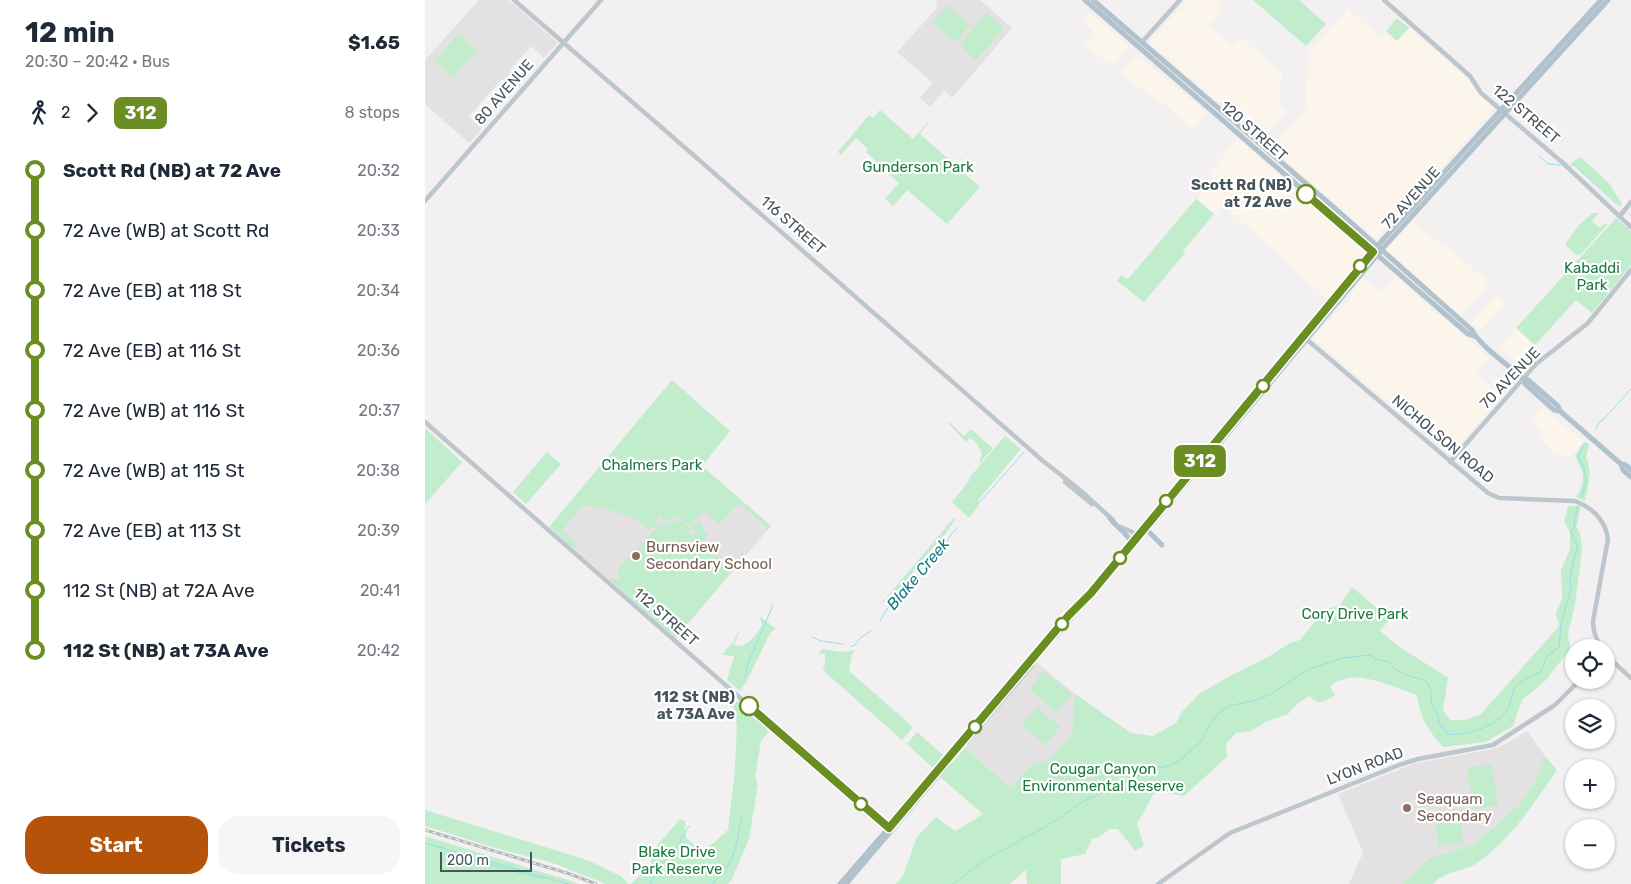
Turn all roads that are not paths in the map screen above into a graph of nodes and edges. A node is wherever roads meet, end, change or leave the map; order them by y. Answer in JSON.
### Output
{"nodes":[{"id":1,"x":513,"y":0,"type":"edge"},
{"id":2,"x":601,"y":0,"type":"edge"},
{"id":3,"x":1085,"y":0,"type":"edge"},
{"id":4,"x":1093,"y":0,"type":"edge"},
{"id":5,"x":1180,"y":0,"type":"edge"},
{"id":6,"x":1384,"y":0,"type":"edge"},
{"id":7,"x":1601,"y":0,"type":"edge"},
{"id":8,"x":1608,"y":0,"type":"edge"},
{"id":9,"x":1142,"y":42,"type":"junction"},
{"id":10,"x":564,"y":43,"type":"junction"},
{"id":11,"x":1201,"y":97,"type":"junction"},
{"id":12,"x":1503,"y":112,"type":"junction"},
{"id":13,"x":425,"y":201,"type":"edge"},
{"id":14,"x":1631,"y":202,"type":"edge"},
{"id":15,"x":1619,"y":216,"type":"junction"},
{"id":16,"x":1631,"y":227,"type":"edge"},
{"id":17,"x":1379,"y":249,"type":"junction"},
{"id":18,"x":1375,"y":254,"type":"junction"},
{"id":19,"x":1631,"y":270,"type":"edge"},
{"id":20,"x":1346,"y":284,"type":"junction"},
{"id":21,"x":1335,"y":306,"type":"junction"},
{"id":22,"x":1475,"y":336,"type":"junction"},
{"id":23,"x":1305,"y":338,"type":"junction"},
{"id":24,"x":1523,"y":379,"type":"junction"},
{"id":25,"x":425,"y":422,"type":"edge"},
{"id":26,"x":1451,"y":462,"type":"junction"},
{"id":27,"x":1621,"y":464,"type":"junction"},
{"id":28,"x":1631,"y":470,"type":"edge"},
{"id":29,"x":1631,"y":477,"type":"edge"},
{"id":30,"x":1110,"y":518,"type":"junction"},
{"id":31,"x":1143,"y":532,"type":"junction"},
{"id":32,"x":1132,"y":544,"type":"junction"},
{"id":33,"x":1162,"y":544,"type":"dead end"},
{"id":34,"x":1597,"y":639,"type":"edge"},
{"id":35,"x":1615,"y":663,"type":"edge"},
{"id":36,"x":1631,"y":678,"type":"edge"},
{"id":37,"x":1571,"y":689,"type":"edge"},
{"id":38,"x":891,"y":830,"type":"junction"},
{"id":39,"x":840,"y":884,"type":"edge"},
{"id":40,"x":846,"y":884,"type":"edge"},
{"id":41,"x":1158,"y":884,"type":"edge"}],
"edges":[{"from":1,"to":10,"type":"street","name":"116 STREET"},
{"from":2,"to":10,"type":"street","name":"80 AVENUE"},
{"from":3,"to":11,"type":"main road","name":"120 STREET"},
{"from":4,"to":9,"type":"main road","name":"120 STREET"},
{"from":5,"to":9,"type":"street"},
{"from":6,"to":12,"type":"street","name":"122 STREET"},
{"from":7,"to":12,"type":"main road","name":"72 AVENUE"},
{"from":8,"to":12,"type":"main road","name":"72 AVENUE"},
{"from":9,"to":11,"type":"main road","name":"120 STREET"},
{"from":10,"to":13,"type":"street","name":"80 AVENUE"},
{"from":10,"to":30,"type":"street","name":"116 STREET"},
{"from":11,"to":17,"type":"main road","name":"120 STREET"},
{"from":11,"to":18,"type":"main road","name":"120 STREET"},
{"from":12,"to":15,"type":"street","name":"122 STREET"},
{"from":12,"to":17,"type":"main road","name":"72 AVENUE"},
{"from":14,"to":15,"type":"street"},
{"from":15,"to":16,"type":"street","name":"122 STREET"},
{"from":17,"to":18,"type":"main road","name":"72 AVENUE"},
{"from":17,"to":22,"type":"main road","name":"120 STREET"},
{"from":18,"to":20,"type":"main road","name":"72 AVENUE"},
{"from":18,"to":21,"type":"main road","name":"72 AVENUE"},
{"from":18,"to":22,"type":"main road","name":"120 STREET"},
{"from":19,"to":24,"type":"street","name":"70 AVENUE"},
{"from":20,"to":21,"type":"main road"},
{"from":20,"to":23,"type":"main road","name":"72 AVENUE"},
{"from":21,"to":23,"type":"main road","name":"72 AVENUE"},
{"from":22,"to":24,"type":"main road","name":"120 STREET"},
{"from":23,"to":26,"type":"street","name":"NICHOLSON ROAD"},
{"from":23,"to":31,"type":"main road","name":"72 AVENUE"},
{"from":24,"to":26,"type":"street","name":"70 AVENUE"},
{"from":24,"to":27,"type":"main road","name":"120 STREET"},
{"from":25,"to":38,"type":"street","name":"112 STREET"},
{"from":26,"to":34,"type":"street","name":"NICHOLSON ROAD"},
{"from":27,"to":28,"type":"main road","name":"120 STREET"},
{"from":27,"to":29,"type":"main road","name":"120 STREET"},
{"from":30,"to":31,"type":"street","name":"116 STREET"},
{"from":30,"to":32,"type":"main road"},
{"from":31,"to":32,"type":"main road","name":"72 AVENUE"},
{"from":31,"to":33,"type":"main road"},
{"from":32,"to":38,"type":"main road","name":"72 AVENUE"},
{"from":35,"to":36,"type":"street"},
{"from":37,"to":41,"type":"street","name":"LYON ROAD"},
{"from":38,"to":39,"type":"main road","name":"72 AVENUE"},
{"from":38,"to":40,"type":"main road","name":"72 AVENUE"}]}
